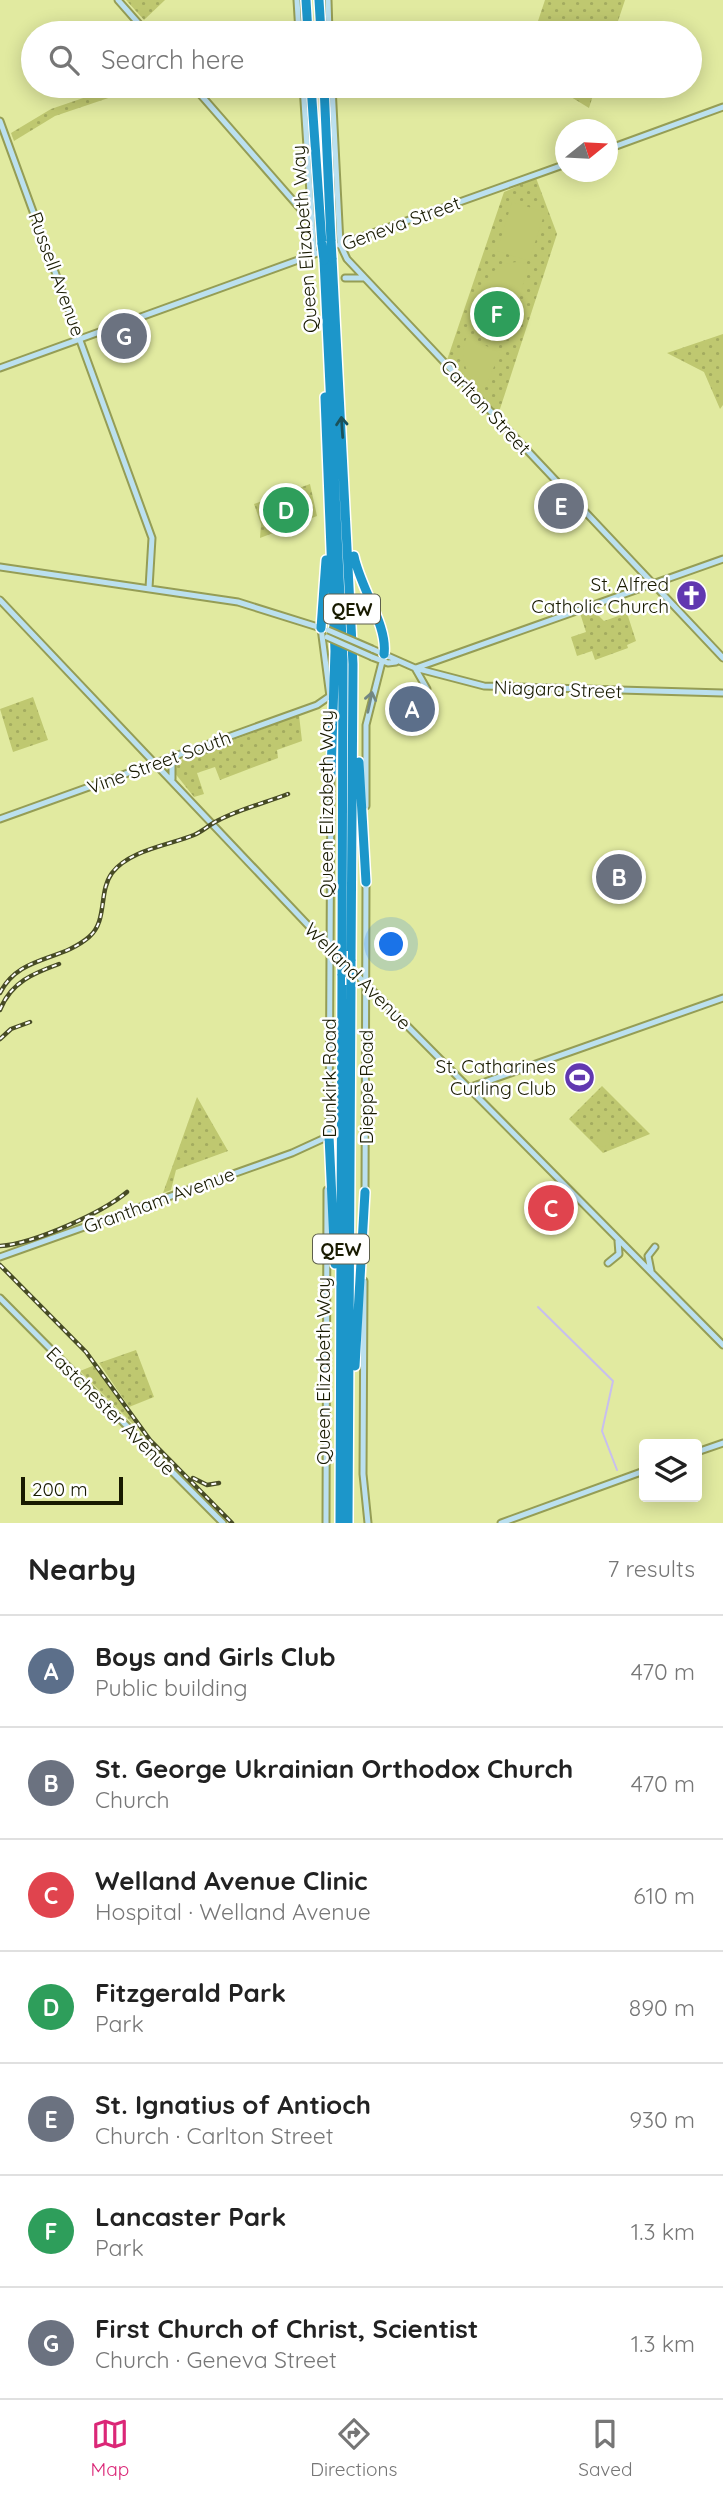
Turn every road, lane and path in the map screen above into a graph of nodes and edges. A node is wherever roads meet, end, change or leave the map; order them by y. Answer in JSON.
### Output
{"nodes":[{"id":1,"x":118,"y":0,"type":"edge"},
{"id":2,"x":297,"y":0,"type":"edge"},
{"id":3,"x":306,"y":0,"type":"edge"},
{"id":4,"x":318,"y":0,"type":"edge"},
{"id":5,"x":328,"y":0,"type":"edge"},
{"id":6,"x":136,"y":21,"type":"edge"},
{"id":7,"x":298,"y":21,"type":"edge"},
{"id":8,"x":307,"y":21,"type":"edge"},
{"id":9,"x":320,"y":21,"type":"edge"},
{"id":10,"x":329,"y":21,"type":"edge"},
{"id":11,"x":203,"y":98,"type":"edge"},
{"id":12,"x":304,"y":98,"type":"edge"},
{"id":13,"x":313,"y":98,"type":"edge"},
{"id":14,"x":325,"y":98,"type":"edge"},
{"id":15,"x":332,"y":98,"type":"edge"},
{"id":16,"x":723,"y":107,"type":"edge"},
{"id":17,"x":0,"y":121,"type":"edge"},
{"id":18,"x":618,"y":145,"type":"edge"},
{"id":19,"x":555,"y":167,"type":"edge"},
{"id":20,"x":311,"y":221,"type":"junction"},
{"id":21,"x":331,"y":243,"type":"junction"},
{"id":22,"x":314,"y":254,"type":"junction"},
{"id":23,"x":328,"y":259,"type":"junction"},
{"id":24,"x":345,"y":278,"type":"dead end"},
{"id":25,"x":364,"y":278,"type":"junction"},
{"id":26,"x":81,"y":338,"type":"junction"},
{"id":27,"x":329,"y":360,"type":"junction"},
{"id":28,"x":0,"y":368,"type":"edge"},
{"id":29,"x":345,"y":464,"type":"junction"},
{"id":30,"x":329,"y":520,"type":"junction"},
{"id":31,"x":723,"y":559,"type":"edge"},
{"id":32,"x":0,"y":567,"type":"edge"},
{"id":33,"x":653,"y":584,"type":"junction"},
{"id":34,"x":149,"y":589,"type":"junction"},
{"id":35,"x":0,"y":600,"type":"edge"},
{"id":36,"x":324,"y":632,"type":"junction"},
{"id":37,"x":383,"y":657,"type":"junction"},
{"id":38,"x":723,"y":658,"type":"edge"},
{"id":39,"x":440,"y":659,"type":"junction"},
{"id":40,"x":415,"y":668,"type":"junction"},
{"id":41,"x":430,"y":672,"type":"junction"},
{"id":42,"x":354,"y":689,"type":"junction"},
{"id":43,"x":427,"y":689,"type":"dead end"},
{"id":44,"x":723,"y":693,"type":"edge"},
{"id":45,"x":330,"y":696,"type":"junction"},
{"id":46,"x":317,"y":705,"type":"junction"},
{"id":47,"x":330,"y":711,"type":"junction"},
{"id":48,"x":178,"y":755,"type":"junction"},
{"id":49,"x":157,"y":763,"type":"junction"},
{"id":50,"x":331,"y":774,"type":"junction"},
{"id":51,"x":172,"y":779,"type":"junction"},
{"id":52,"x":0,"y":819,"type":"edge"},
{"id":53,"x":366,"y":882,"type":"junction"},
{"id":54,"x":330,"y":929,"type":"junction"},
{"id":55,"x":317,"y":934,"type":"junction"},
{"id":56,"x":330,"y":948,"type":"junction"},
{"id":57,"x":367,"y":986,"type":"junction"},
{"id":58,"x":723,"y":998,"type":"edge"},
{"id":59,"x":380,"y":999,"type":"junction"},
{"id":60,"x":366,"y":1002,"type":"junction"},
{"id":61,"x":468,"y":1088,"type":"junction"},
{"id":62,"x":329,"y":1136,"type":"junction"},
{"id":63,"x":318,"y":1143,"type":"junction"},
{"id":64,"x":329,"y":1149,"type":"junction"},
{"id":65,"x":365,"y":1192,"type":"junction"},
{"id":66,"x":618,"y":1241,"type":"junction"},
{"id":67,"x":655,"y":1247,"type":"dead end"},
{"id":68,"x":0,"y":1257,"type":"edge"},
{"id":69,"x":608,"y":1263,"type":"dead end"},
{"id":70,"x":652,"y":1274,"type":"junction"},
{"id":71,"x":0,"y":1298,"type":"edge"},
{"id":72,"x":340,"y":1304,"type":"junction"},
{"id":73,"x":723,"y":1345,"type":"edge"},
{"id":74,"x":349,"y":1441,"type":"junction"},
{"id":75,"x":723,"y":1443,"type":"edge"},
{"id":76,"x":702,"y":1450,"type":"edge"},
{"id":77,"x":639,"y":1473,"type":"edge"},
{"id":78,"x":223,"y":1523,"type":"edge"},
{"id":79,"x":326,"y":1523,"type":"edge"},
{"id":80,"x":340,"y":1523,"type":"edge"},
{"id":81,"x":348,"y":1523,"type":"edge"},
{"id":82,"x":368,"y":1523,"type":"edge"},
{"id":83,"x":501,"y":1523,"type":"edge"}],
"edges":[{"from":1,"to":6,"type":"street"},
{"from":2,"to":7,"type":"street"},
{"from":3,"to":8,"type":"highway"},
{"from":4,"to":9,"type":"highway"},
{"from":5,"to":10,"type":"street"},
{"from":11,"to":20,"type":"street"},
{"from":12,"to":20,"type":"street"},
{"from":13,"to":21,"type":"highway","name":"Queen Elizabeth Way","number":"QEW"},
{"from":14,"to":21,"type":"highway","name":"Queen Elizabeth Way","number":"QEW"},
{"from":15,"to":21,"type":"street"},
{"from":16,"to":18,"type":"street"},
{"from":17,"to":26,"type":"street","name":"Russell Avenue"},
{"from":19,"to":21,"type":"street","name":"Geneva Street"},
{"from":20,"to":22,"type":"street"},
{"from":21,"to":22,"type":"street","name":"Geneva Street"},
{"from":21,"to":23,"type":"highway","name":"Queen Elizabeth Way","number":"QEW","bridge":true},
{"from":21,"to":25,"type":"street","name":"Carlton Street"},
{"from":22,"to":26,"type":"street","name":"Geneva Street"},
{"from":23,"to":27,"type":"highway","name":"Queen Elizabeth Way","number":"QEW"},
{"from":29,"to":23,"type":"highway","name":"Queen Elizabeth Way","number":"QEW","one_way":true},
{"from":24,"to":25,"type":"street"},
{"from":25,"to":33,"type":"street","name":"Carlton Street"},
{"from":26,"to":28,"type":"street","name":"Geneva Street"},
{"from":26,"to":34,"type":"street","name":"Russell Avenue"},
{"from":27,"to":30,"type":"highway"},
{"from":27,"to":72,"type":"highway","name":"Queen Elizabeth Way","number":"QEW","bridge":true},
{"from":29,"to":37,"type":"highway"},
{"from":29,"to":42,"type":"highway","name":"Queen Elizabeth Way","number":"QEW"},
{"from":30,"to":36,"type":"highway"},
{"from":30,"to":50,"type":"highway"},
{"from":31,"to":33,"type":"street"},
{"from":32,"to":34,"type":"street","name":"Niagara Street"},
{"from":33,"to":38,"type":"street","name":"Carlton Street"},
{"from":33,"to":39,"type":"street"},
{"from":34,"to":36,"type":"street","name":"Niagara Street"},
{"from":35,"to":49,"type":"street","name":"Welland Avenue"},
{"from":36,"to":37,"type":"street","name":"Niagara Street","bridge":true},
{"from":36,"to":37,"type":"street","name":"Niagara Street","bridge":true},
{"from":36,"to":45,"type":"street","name":"Dunkirk Road"},
{"from":37,"to":40,"type":"street","name":"Niagara Street"},
{"from":53,"to":37,"type":"street","name":"Dieppe Road","one_way":true},
{"from":39,"to":40,"type":"street"},
{"from":39,"to":41,"type":"street"},
{"from":40,"to":41,"type":"street","name":"Niagara Street"},
{"from":40,"to":43,"type":"street"},
{"from":41,"to":44,"type":"street","name":"Niagara Street"},
{"from":42,"to":53,"type":"highway"},
{"from":42,"to":74,"type":"highway","name":"Queen Elizabeth Way","number":"QEW","bridge":true},
{"from":45,"to":46,"type":"street","name":"Vine Street South"},
{"from":45,"to":47,"type":"street","name":"Dunkirk Road"},
{"from":46,"to":47,"type":"street"},
{"from":46,"to":48,"type":"street","name":"Vine Street South"},
{"from":47,"to":50,"type":"street","name":"Dunkirk Road"},
{"from":48,"to":49,"type":"street","name":"Vine Street South"},
{"from":48,"to":51,"type":"street"},
{"from":49,"to":51,"type":"street","name":"Welland Avenue"},
{"from":49,"to":52,"type":"street","name":"Vine Street South"},
{"from":50,"to":54,"type":"street","name":"Dunkirk Road"},
{"from":51,"to":55,"type":"street","name":"Welland Avenue"},
{"from":53,"to":57,"type":"street","name":"Dieppe Road"},
{"from":54,"to":55,"type":"street"},
{"from":54,"to":56,"type":"street","name":"Dunkirk Road"},
{"from":55,"to":56,"type":"street","name":"Welland Avenue"},
{"from":56,"to":57,"type":"street","name":"Welland Avenue"},
{"from":56,"to":62,"type":"street","name":"Dunkirk Road"},
{"from":57,"to":59,"type":"street","name":"Welland Avenue"},
{"from":57,"to":60,"type":"street","name":"Dieppe Road"},
{"from":58,"to":61,"type":"street"},
{"from":59,"to":60,"type":"street"},
{"from":59,"to":61,"type":"street","name":"Welland Avenue"},
{"from":60,"to":65,"type":"street","name":"Dieppe Road"},
{"from":61,"to":66,"type":"street","name":"Welland Avenue"},
{"from":62,"to":63,"type":"street","name":"Grantham Avenue"},
{"from":62,"to":64,"type":"highway"},
{"from":63,"to":64,"type":"street"},
{"from":63,"to":68,"type":"street","name":"Grantham Avenue"},
{"from":64,"to":72,"type":"highway"},
{"from":64,"to":79,"type":"street","name":"Dunkirk Road"},
{"from":65,"to":74,"type":"highway"},
{"from":65,"to":82,"type":"street","name":"Dieppe Road"},
{"from":66,"to":69,"type":"street"},
{"from":66,"to":70,"type":"street","name":"Welland Avenue"},
{"from":67,"to":70,"type":"street"},
{"from":70,"to":73,"type":"street","name":"Welland Avenue"},
{"from":71,"to":78,"type":"street","name":"Eastchester Avenue"},
{"from":72,"to":80,"type":"highway","name":"Queen Elizabeth Way","number":"QEW"},
{"from":74,"to":81,"type":"highway","name":"Queen Elizabeth Way","number":"QEW"},
{"from":75,"to":76,"type":"street"},
{"from":77,"to":83,"type":"street"}]}
